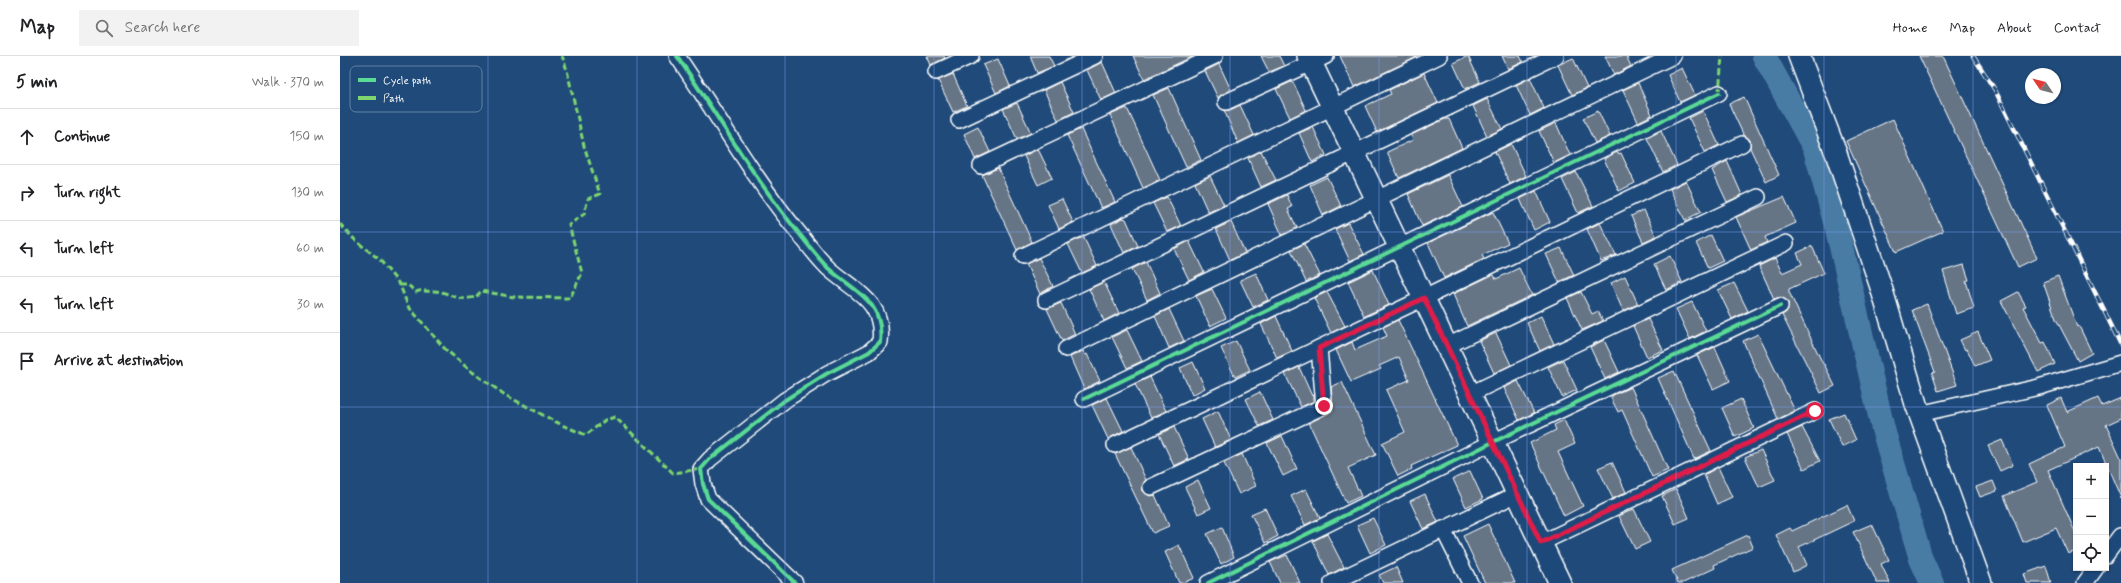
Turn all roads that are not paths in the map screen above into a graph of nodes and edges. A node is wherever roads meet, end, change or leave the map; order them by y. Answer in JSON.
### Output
{"nodes":[{"id":1,"x":677,"y":56,"type":"edge"},
{"id":2,"x":971,"y":56,"type":"edge"},
{"id":3,"x":1095,"y":56,"type":"edge"},
{"id":4,"x":1215,"y":56,"type":"edge"},
{"id":5,"x":1439,"y":56,"type":"edge"},
{"id":6,"x":1556,"y":56,"type":"edge"},
{"id":7,"x":1672,"y":56,"type":"edge"},
{"id":8,"x":1798,"y":56,"type":"edge"},
{"id":9,"x":1315,"y":58,"type":"edge"},
{"id":10,"x":936,"y":72,"type":"dead end"},
{"id":11,"x":1719,"y":93,"type":"dead end"},
{"id":12,"x":1226,"y":102,"type":"dead end"},
{"id":13,"x":1333,"y":107,"type":"junction"},
{"id":14,"x":959,"y":120,"type":"dead end"},
{"id":15,"x":1742,"y":144,"type":"dead end"},
{"id":16,"x":1354,"y":152,"type":"junction"},
{"id":17,"x":981,"y":166,"type":"dead end"},
{"id":18,"x":1758,"y":197,"type":"dead end"},
{"id":19,"x":1377,"y":200,"type":"junction"},
{"id":20,"x":1786,"y":243,"type":"dead end"},
{"id":21,"x":1400,"y":248,"type":"junction"},
{"id":22,"x":1023,"y":256,"type":"dead end"},
{"id":23,"x":1424,"y":298,"type":"junction"},
{"id":24,"x":1046,"y":300,"type":"dead end"},
{"id":25,"x":1780,"y":306,"type":"dead end"},
{"id":26,"x":1447,"y":346,"type":"junction"},
{"id":27,"x":1319,"y":348,"type":"junction"},
{"id":28,"x":1066,"y":349,"type":"dead end"},
{"id":29,"x":2121,"y":363,"type":"edge"},
{"id":30,"x":1470,"y":394,"type":"junction"},
{"id":31,"x":1084,"y":399,"type":"dead end"},
{"id":32,"x":1815,"y":411,"type":"dead end"},
{"id":33,"x":1919,"y":414,"type":"junction"},
{"id":34,"x":1493,"y":442,"type":"junction"},
{"id":35,"x":1115,"y":445,"type":"dead end"},
{"id":36,"x":1151,"y":487,"type":"dead end"},
{"id":37,"x":1517,"y":494,"type":"junction"},
{"id":38,"x":1443,"y":529,"type":"junction"},
{"id":39,"x":2120,"y":536,"type":"dead end"},
{"id":40,"x":1541,"y":543,"type":"junction"},
{"id":41,"x":2109,"y":551,"type":"edge"},
{"id":42,"x":2094,"y":571,"type":"edge"},
{"id":43,"x":795,"y":583,"type":"edge"},
{"id":44,"x":1208,"y":583,"type":"edge"},
{"id":45,"x":1332,"y":583,"type":"edge"},
{"id":46,"x":1470,"y":583,"type":"edge"},
{"id":47,"x":1560,"y":583,"type":"edge"},
{"id":48,"x":1981,"y":583,"type":"edge"},
{"id":49,"x":2085,"y":583,"type":"edge"}],
"edges":[{"from":1,"to":43,"type":"street"},
{"from":2,"to":10,"type":"street"},
{"from":3,"to":14,"type":"street"},
{"from":4,"to":17,"type":"street"},
{"from":5,"to":13,"type":"street"},
{"from":6,"to":16,"type":"street"},
{"from":7,"to":19,"type":"street"},
{"from":8,"to":33,"type":"street"},
{"from":9,"to":12,"type":"street"},
{"from":9,"to":13,"type":"street"},
{"from":11,"to":21,"type":"street"},
{"from":13,"to":16,"type":"street"},
{"from":13,"to":22,"type":"street"},
{"from":15,"to":23,"type":"street"},
{"from":16,"to":19,"type":"street"},
{"from":16,"to":24,"type":"street"},
{"from":18,"to":26,"type":"street"},
{"from":19,"to":21,"type":"street"},
{"from":19,"to":28,"type":"street"},
{"from":20,"to":30,"type":"street"},
{"from":21,"to":23,"type":"street"},
{"from":21,"to":31,"type":"street"},
{"from":23,"to":26,"type":"street"},
{"from":23,"to":27,"type":"street"},
{"from":25,"to":34,"type":"street"},
{"from":26,"to":30,"type":"street"},
{"from":27,"to":35,"type":"street"},
{"from":27,"to":36,"type":"street"},
{"from":29,"to":33,"type":"street"},
{"from":30,"to":34,"type":"street"},
{"from":32,"to":40,"type":"street"},
{"from":33,"to":48,"type":"street"},
{"from":34,"to":37,"type":"street"},
{"from":34,"to":44,"type":"street"},
{"from":37,"to":38,"type":"street"},
{"from":37,"to":40,"type":"street"},
{"from":38,"to":45,"type":"street"},
{"from":38,"to":46,"type":"street"},
{"from":39,"to":41,"type":"street"},
{"from":40,"to":47,"type":"street"},
{"from":42,"to":49,"type":"street"}]}
